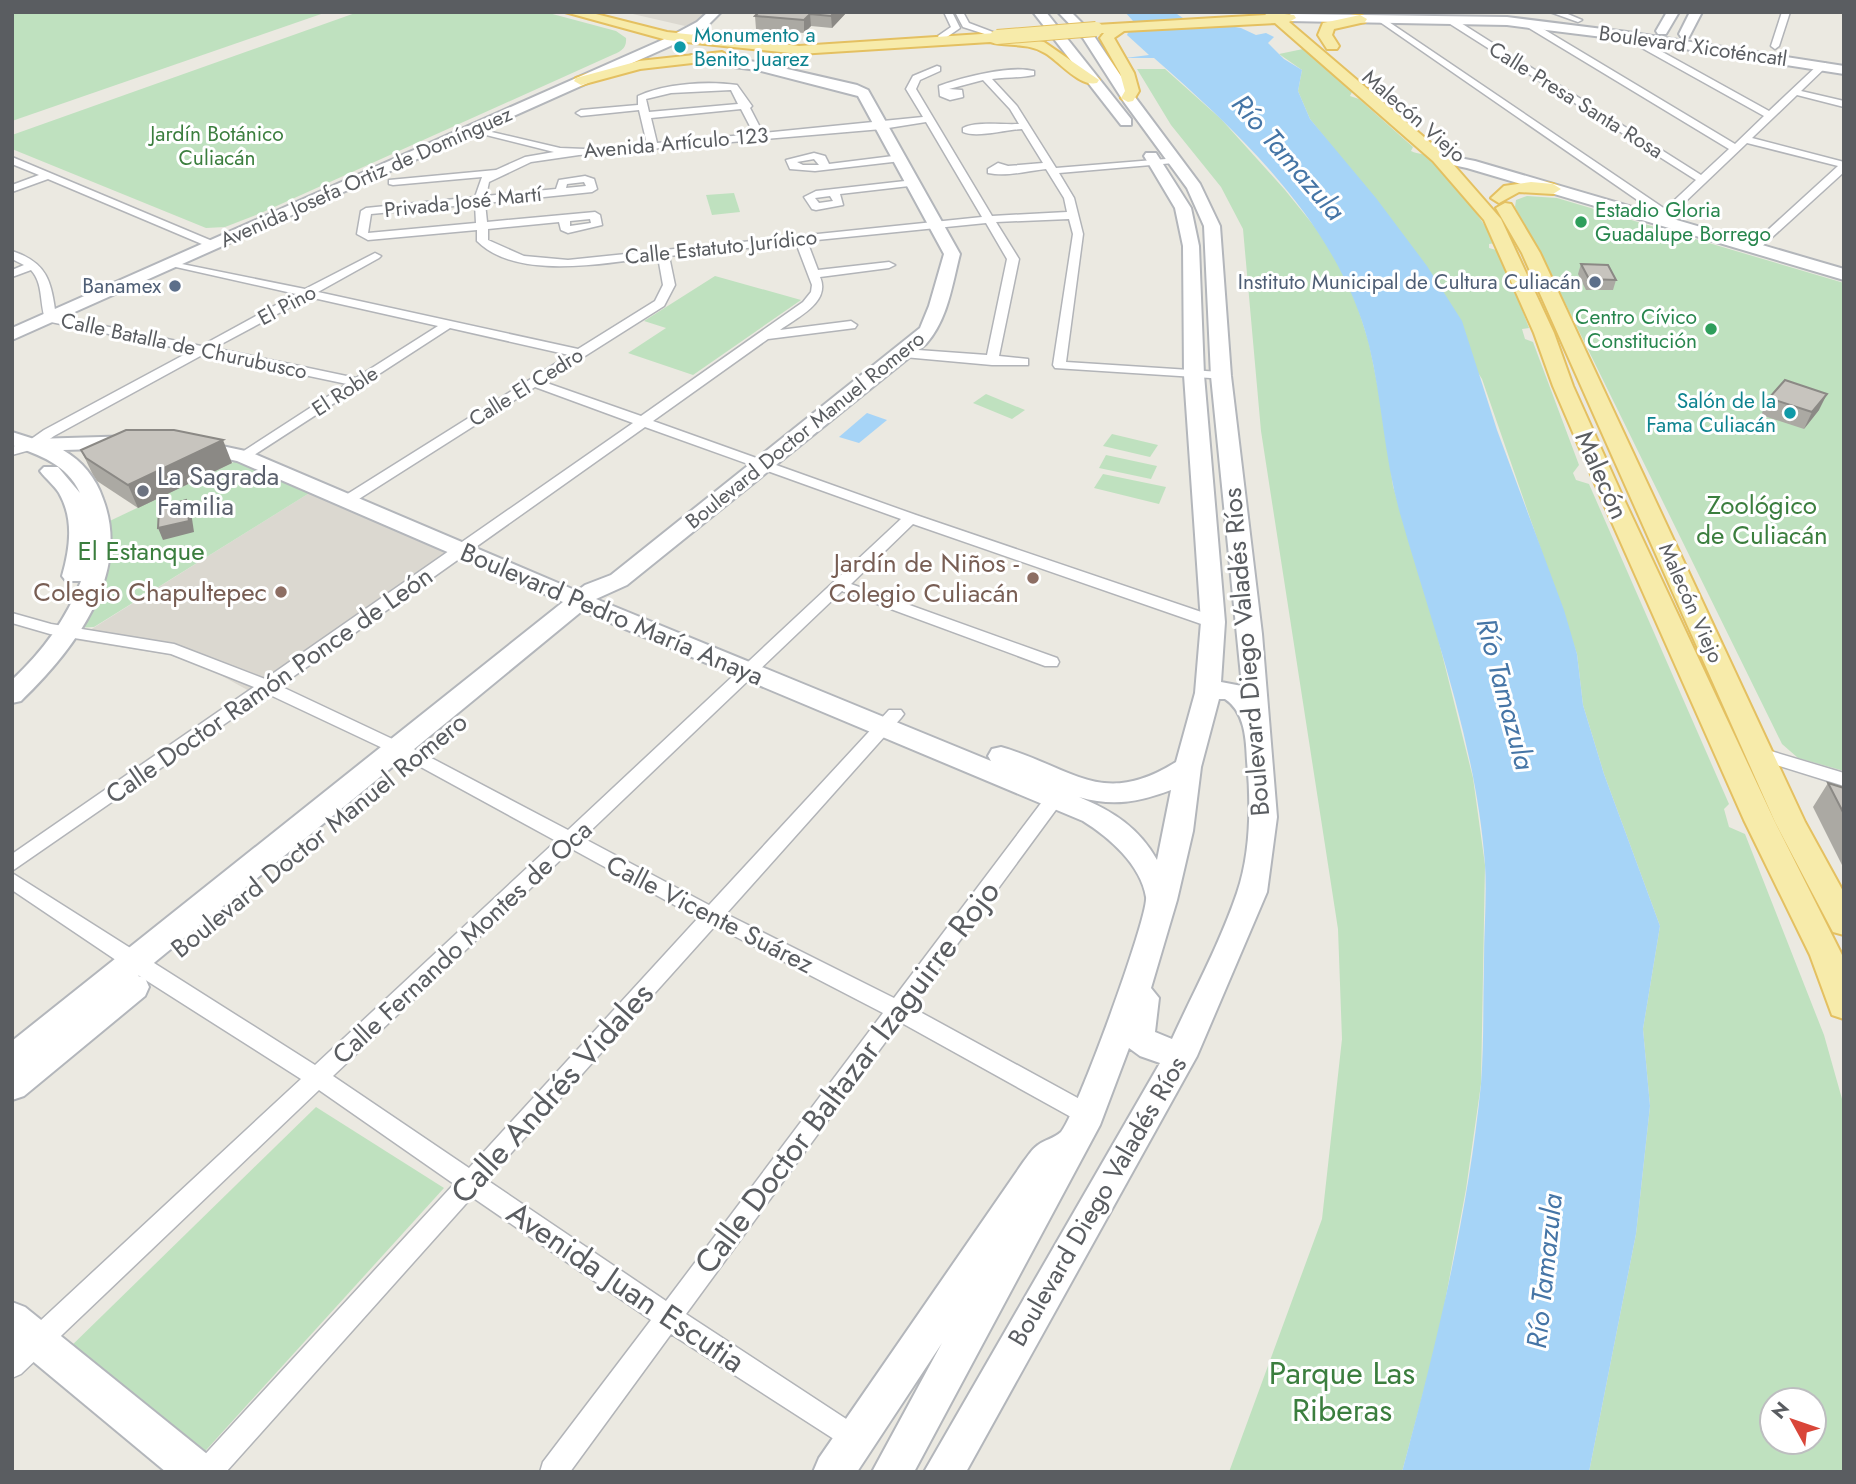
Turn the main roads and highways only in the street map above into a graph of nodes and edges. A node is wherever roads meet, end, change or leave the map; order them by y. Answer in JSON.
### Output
{"nodes":[{"id":1,"x":571,"y":12,"type":"edge"},
{"id":2,"x":602,"y":12,"type":"edge"},
{"id":3,"x":715,"y":12,"type":"edge"},
{"id":4,"x":1039,"y":12,"type":"edge"},
{"id":5,"x":1064,"y":12,"type":"edge"},
{"id":6,"x":1080,"y":12,"type":"edge"},
{"id":7,"x":1516,"y":12,"type":"edge"},
{"id":8,"x":1673,"y":12,"type":"edge"},
{"id":9,"x":1696,"y":12,"type":"edge"},
{"id":10,"x":1273,"y":18,"type":"edge"},
{"id":11,"x":1360,"y":19,"type":"junction"},
{"id":12,"x":1119,"y":26,"type":"junction"},
{"id":13,"x":631,"y":27,"type":"junction"},
{"id":14,"x":1662,"y":31,"type":"junction"},
{"id":15,"x":688,"y":32,"type":"junction"},
{"id":16,"x":1685,"y":34,"type":"junction"},
{"id":17,"x":996,"y":35,"type":"junction"},
{"id":18,"x":967,"y":39,"type":"junction"},
{"id":19,"x":1332,"y":46,"type":"junction"},
{"id":20,"x":799,"y":50,"type":"junction"},
{"id":21,"x":1844,"y":56,"type":"edge"},
{"id":22,"x":758,"y":60,"type":"junction"},
{"id":23,"x":625,"y":61,"type":"junction"},
{"id":24,"x":1844,"y":70,"type":"edge"},
{"id":25,"x":1092,"y":80,"type":"junction"},
{"id":26,"x":581,"y":81,"type":"junction"},
{"id":27,"x":1128,"y":99,"type":"junction"},
{"id":28,"x":1162,"y":158,"type":"junction"},
{"id":29,"x":1553,"y":189,"type":"road end"},
{"id":30,"x":1499,"y":198,"type":"junction"},
{"id":31,"x":12,"y":335,"type":"edge"},
{"id":32,"x":1208,"y":376,"type":"junction"},
{"id":33,"x":12,"y":419,"type":"edge"},
{"id":34,"x":26,"y":442,"type":"edge"},
{"id":35,"x":600,"y":596,"type":"junction"},
{"id":36,"x":59,"y":630,"type":"junction"},
{"id":37,"x":12,"y":675,"type":"edge"},
{"id":38,"x":1208,"y":693,"type":"junction"},
{"id":39,"x":12,"y":695,"type":"edge"},
{"id":40,"x":1257,"y":726,"type":"junction"},
{"id":41,"x":1188,"y":767,"type":"junction"},
{"id":42,"x":1061,"y":790,"type":"junction"},
{"id":43,"x":1162,"y":900,"type":"junction"},
{"id":44,"x":1844,"y":923,"type":"edge"},
{"id":45,"x":1145,"y":961,"type":"junction"},
{"id":46,"x":1835,"y":966,"type":"edge"},
{"id":47,"x":144,"y":967,"type":"junction"},
{"id":48,"x":1844,"y":1005,"type":"edge"},
{"id":49,"x":1181,"y":1056,"type":"junction"},
{"id":50,"x":12,"y":1060,"type":"edge"},
{"id":51,"x":12,"y":1086,"type":"edge"},
{"id":52,"x":1080,"y":1129,"type":"junction"},
{"id":53,"x":21,"y":1342,"type":"edge"},
{"id":54,"x":954,"y":1461,"type":"edge"},
{"id":55,"x":198,"y":1472,"type":"edge"},
{"id":56,"x":833,"y":1472,"type":"edge"},
{"id":57,"x":892,"y":1472,"type":"edge"}],
"edges":[{"from":1,"to":13,"type":"main road"},
{"from":2,"to":15,"type":"main road"},
{"from":3,"to":15,"type":"main road","name":"Avenida Josefa Ortiz de Domínguez"},
{"from":4,"to":25,"type":"main road","name":"Boulevard Diego Valadés Ríos"},
{"from":5,"to":27,"type":"main road","name":"Boulevard Diego Valadés Ríos"},
{"from":6,"to":12,"type":"main road"},
{"from":7,"to":14,"type":"main road","name":"Boulevard Xicoténcatl"},
{"from":8,"to":14,"type":"main road"},
{"from":9,"to":16,"type":"main road"},
{"from":10,"to":11,"type":"main road","name":"Boulevard Xicoténcatl"},
{"from":10,"to":12,"type":"main road","name":"Boulevard Xicoténcatl"},
{"from":10,"to":19,"type":"main road","name":"Malecón Viejo"},
{"from":10,"to":46,"type":"main road","name":"Malecón"},
{"from":11,"to":19,"type":"main road"},
{"from":11,"to":24,"type":"main road","name":"Boulevard Xicoténcatl"},
{"from":12,"to":17,"type":"main road","name":"Boulevard Xicoténcatl","bridge":true},
{"from":12,"to":27,"type":"main road"},
{"from":13,"to":15,"type":"main road"},
{"from":13,"to":23,"type":"main road"},
{"from":14,"to":16,"type":"main road","name":"Boulevard Xicoténcatl"},
{"from":15,"to":17,"type":"main road"},
{"from":15,"to":20,"type":"main road"},
{"from":15,"to":23,"type":"main road","name":"Avenida Josefa Ortiz de Domínguez"},
{"from":16,"to":21,"type":"main road","name":"Boulevard Xicoténcatl"},
{"from":17,"to":18,"type":"main road"},
{"from":18,"to":20,"type":"main road"},
{"from":18,"to":25,"type":"main road"},
{"from":19,"to":30,"type":"main road","name":"Malecón Viejo"},
{"from":20,"to":22,"type":"main road"},
{"from":22,"to":26,"type":"main road"},
{"from":22,"to":35,"type":"main road","name":"Boulevard Doctor Manuel Romero"},
{"from":23,"to":26,"type":"main road","name":"Avenida Josefa Ortiz de Domínguez"},
{"from":25,"to":28,"type":"main road","name":"Boulevard Diego Valadés Ríos"},
{"from":26,"to":31,"type":"main road","name":"Avenida Josefa Ortiz de Domínguez"},
{"from":27,"to":28,"type":"main road","name":"Boulevard Diego Valadés Ríos"},
{"from":28,"to":32,"type":"main road","name":"Boulevard Diego Valadés Ríos"},
{"from":28,"to":32,"type":"main road","name":"Boulevard Diego Valadés Ríos"},
{"from":29,"to":30,"type":"main road"},
{"from":30,"to":44,"type":"main road","name":"Malecón Viejo"},
{"from":32,"to":38,"type":"main road","name":"Boulevard Diego Valadés Ríos"},
{"from":32,"to":40,"type":"main road","name":"Boulevard Diego Valadés Ríos"},
{"from":33,"to":34,"type":"main road","name":"Boulevard Pedro María Anaya"},
{"from":34,"to":35,"type":"main road","name":"Boulevard Pedro María Anaya"},
{"from":34,"to":36,"type":"main road"},
{"from":35,"to":42,"type":"main road","name":"Boulevard Pedro María Anaya"},
{"from":35,"to":47,"type":"main road","name":"Boulevard Doctor Manuel Romero"},
{"from":36,"to":37,"type":"main road"},
{"from":36,"to":39,"type":"main road"},
{"from":38,"to":40,"type":"main road"},
{"from":38,"to":41,"type":"main road","name":"Boulevard Diego Valadés Ríos"},
{"from":40,"to":49,"type":"main road","name":"Boulevard Diego Valadés Ríos"},
{"from":41,"to":42,"type":"main road","name":"Boulevard Pedro María Anaya"},
{"from":41,"to":43,"type":"main road","name":"Boulevard Diego Valadés Ríos"},
{"from":42,"to":43,"type":"main road","name":"Boulevard Pedro María Anaya"},
{"from":43,"to":45,"type":"main road","name":"Boulevard Diego Valadés Ríos"},
{"from":45,"to":49,"type":"main road"},
{"from":45,"to":52,"type":"main road","name":"Boulevard Diego Valadés Ríos"},
{"from":46,"to":48,"type":"main road","name":"Malecón"},
{"from":47,"to":50,"type":"main road","name":"Boulevard Doctor Manuel Romero"},
{"from":47,"to":51,"type":"main road","name":"Boulevard Doctor Manuel Romero"},
{"from":49,"to":54,"type":"main road","name":"Boulevard Diego Valadés Ríos"},
{"from":52,"to":56,"type":"main road"},
{"from":52,"to":57,"type":"main road","name":"Boulevard Diego Valadés Ríos"},
{"from":53,"to":55,"type":"main road"}]}
